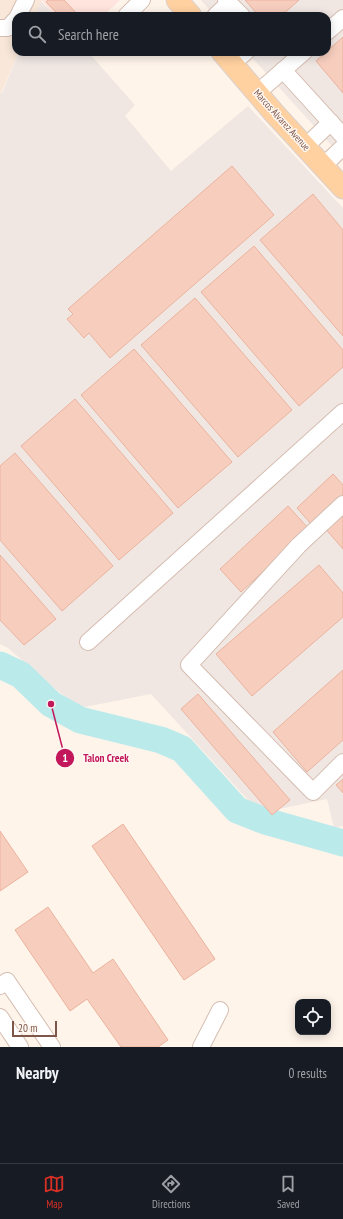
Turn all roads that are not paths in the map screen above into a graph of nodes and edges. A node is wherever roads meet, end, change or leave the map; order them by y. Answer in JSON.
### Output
{"nodes":[{"id":1,"x":26,"y":0,"type":"edge"},
{"id":2,"x":142,"y":0,"type":"edge"},
{"id":3,"x":177,"y":0,"type":"edge"},
{"id":4,"x":228,"y":2,"type":"edge"},
{"id":5,"x":20,"y":12,"type":"edge"},
{"id":6,"x":130,"y":12,"type":"edge"},
{"id":7,"x":188,"y":12,"type":"edge"},
{"id":8,"x":219,"y":12,"type":"edge"},
{"id":9,"x":238,"y":12,"type":"edge"},
{"id":10,"x":343,"y":18,"type":"edge"},
{"id":11,"x":12,"y":24,"type":"edge"},
{"id":12,"x":0,"y":28,"type":"edge"},
{"id":13,"x":331,"y":28,"type":"edge"},
{"id":14,"x":233,"y":56,"type":"edge"},
{"id":15,"x":299,"y":56,"type":"edge"},
{"id":16,"x":283,"y":70,"type":"junction"},
{"id":17,"x":257,"y":93,"type":"junction"},
{"id":18,"x":331,"y":122,"type":"junction"},
{"id":19,"x":343,"y":136,"type":"edge"},
{"id":20,"x":305,"y":146,"type":"junction"},
{"id":21,"x":343,"y":147,"type":"edge"},
{"id":22,"x":323,"y":166,"type":"junction"},
{"id":23,"x":343,"y":188,"type":"edge"},
{"id":24,"x":343,"y":412,"type":"edge"},
{"id":25,"x":343,"y":504,"type":"edge"},
{"id":26,"x":88,"y":642,"type":"dead end"},
{"id":27,"x":343,"y":762,"type":"edge"},
{"id":28,"x":0,"y":986,"type":"edge"},
{"id":29,"x":220,"y":1010,"type":"dead end"},
{"id":30,"x":0,"y":1017,"type":"edge"},
{"id":31,"x":20,"y":1047,"type":"edge"},
{"id":32,"x":52,"y":1047,"type":"edge"},
{"id":33,"x":201,"y":1047,"type":"edge"}],
"edges":[{"from":1,"to":5,"type":"street"},
{"from":2,"to":6,"type":"street"},
{"from":3,"to":7,"type":"main road"},
{"from":4,"to":8,"type":"street"},
{"from":4,"to":9,"type":"street"},
{"from":10,"to":13,"type":"street"},
{"from":11,"to":12,"type":"street"},
{"from":14,"to":17,"type":"main road","name":"Marcos Alvarez Avenue"},
{"from":15,"to":16,"type":"street"},
{"from":16,"to":17,"type":"street"},
{"from":16,"to":18,"type":"street"},
{"from":17,"to":20,"type":"main road","name":"Marcos Alvarez Avenue"},
{"from":18,"to":19,"type":"street"},
{"from":18,"to":20,"type":"street"},
{"from":20,"to":22,"type":"main road","name":"Marcos Alvarez Avenue"},
{"from":21,"to":22,"type":"street"},
{"from":22,"to":23,"type":"main road","name":"Marcos Alvarez Avenue"},
{"from":24,"to":26,"type":"street"},
{"from":25,"to":27,"type":"street"},
{"from":28,"to":32,"type":"street"},
{"from":29,"to":33,"type":"street"},
{"from":30,"to":31,"type":"street"}]}
